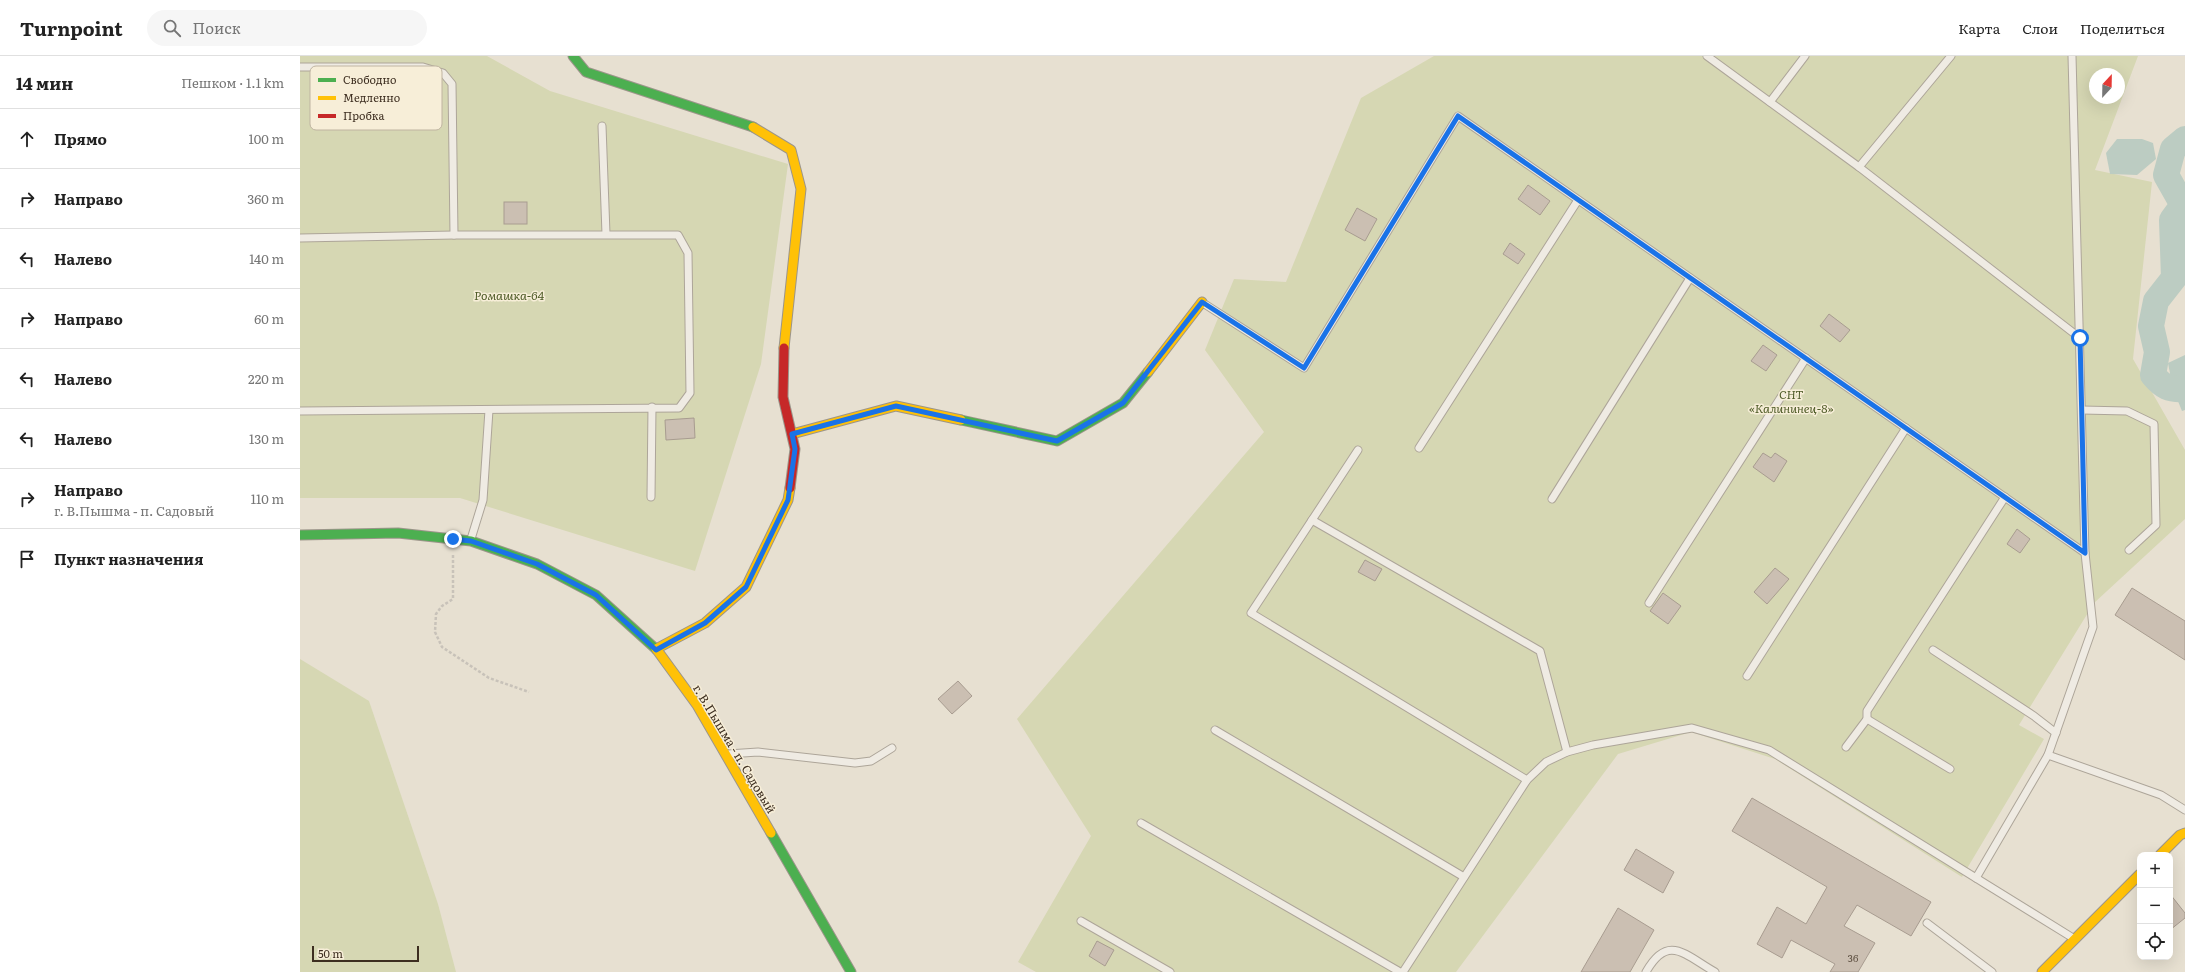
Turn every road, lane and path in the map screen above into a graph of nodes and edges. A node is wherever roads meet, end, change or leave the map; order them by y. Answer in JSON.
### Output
{"nodes":[{"id":1,"x":573,"y":56,"type":"edge"},
{"id":2,"x":1707,"y":56,"type":"edge"},
{"id":3,"x":1805,"y":56,"type":"edge"},
{"id":4,"x":1951,"y":56,"type":"edge"},
{"id":5,"x":2072,"y":56,"type":"edge"},
{"id":6,"x":442,"y":73,"type":"edge"},
{"id":7,"x":1770,"y":102,"type":"junction"},
{"id":8,"x":602,"y":126,"type":"dead end"},
{"id":9,"x":1859,"y":167,"type":"junction"},
{"id":10,"x":1578,"y":200,"type":"junction"},
{"id":11,"x":606,"y":234,"type":"junction"},
{"id":12,"x":454,"y":235,"type":"junction"},
{"id":13,"x":300,"y":238,"type":"edge"},
{"id":14,"x":1690,"y":278,"type":"junction"},
{"id":15,"x":1202,"y":302,"type":"joint"},
{"id":16,"x":2080,"y":338,"type":"junction"},
{"id":17,"x":1806,"y":358,"type":"junction"},
{"id":18,"x":652,"y":407,"type":"junction"},
{"id":19,"x":489,"y":410,"type":"junction"},
{"id":20,"x":2082,"y":410,"type":"junction"},
{"id":21,"x":300,"y":411,"type":"edge"},
{"id":22,"x":1906,"y":428,"type":"junction"},
{"id":23,"x":792,"y":434,"type":"junction"},
{"id":24,"x":1419,"y":448,"type":"dead end"},
{"id":25,"x":1358,"y":450,"type":"dead end"},
{"id":26,"x":651,"y":497,"type":"dead end"},
{"id":27,"x":2005,"y":497,"type":"junction"},
{"id":28,"x":1552,"y":499,"type":"dead end"},
{"id":29,"x":1312,"y":520,"type":"junction"},
{"id":30,"x":300,"y":535,"type":"edge"},
{"id":31,"x":453,"y":539,"type":"junction"},
{"id":32,"x":471,"y":541,"type":"junction"},
{"id":33,"x":2129,"y":550,"type":"dead end"},
{"id":34,"x":2085,"y":553,"type":"junction"},
{"id":35,"x":1650,"y":603,"type":"dead end"},
{"id":36,"x":656,"y":650,"type":"junction"},
{"id":37,"x":1933,"y":650,"type":"dead end"},
{"id":38,"x":1746,"y":676,"type":"dead end"},
{"id":39,"x":529,"y":692,"type":"dead end"},
{"id":40,"x":1867,"y":719,"type":"junction"},
{"id":41,"x":1215,"y":730,"type":"dead end"},
{"id":42,"x":2056,"y":733,"type":"junction"},
{"id":43,"x":1846,"y":747,"type":"dead end"},
{"id":44,"x":892,"y":748,"type":"dead end"},
{"id":45,"x":1567,"y":752,"type":"junction"},
{"id":46,"x":725,"y":754,"type":"junction"},
{"id":47,"x":2048,"y":755,"type":"junction"},
{"id":48,"x":1950,"y":769,"type":"dead end"},
{"id":49,"x":1527,"y":780,"type":"junction"},
{"id":50,"x":2185,"y":810,"type":"edge"},
{"id":51,"x":1141,"y":823,"type":"dead end"},
{"id":52,"x":2182,"y":834,"type":"edge"},
{"id":53,"x":2163,"y":852,"type":"edge"},
{"id":54,"x":1464,"y":877,"type":"junction"},
{"id":55,"x":2137,"y":877,"type":"edge"},
{"id":56,"x":1976,"y":878,"type":"junction"},
{"id":57,"x":1081,"y":921,"type":"dead end"},
{"id":58,"x":1928,"y":922,"type":"dead end"},
{"id":59,"x":2075,"y":939,"type":"junction"},
{"id":60,"x":851,"y":972,"type":"edge"},
{"id":61,"x":1170,"y":972,"type":"edge"},
{"id":62,"x":1400,"y":972,"type":"edge"},
{"id":63,"x":1403,"y":972,"type":"edge"},
{"id":64,"x":1646,"y":972,"type":"edge"},
{"id":65,"x":1715,"y":972,"type":"edge"},
{"id":66,"x":1992,"y":972,"type":"edge"},
{"id":67,"x":2042,"y":972,"type":"edge"}],
"edges":[{"from":1,"to":23,"type":"street"},
{"from":2,"to":7,"type":"lane"},
{"from":3,"to":7,"type":"lane"},
{"from":4,"to":9,"type":"lane"},
{"from":5,"to":16,"type":"lane"},
{"from":6,"to":12,"type":"lane"},
{"from":7,"to":9,"type":"lane"},
{"from":8,"to":11,"type":"lane"},
{"from":9,"to":16,"type":"lane"},
{"from":10,"to":14,"type":"lane"},
{"from":10,"to":15,"type":"lane"},
{"from":10,"to":24,"type":"lane"},
{"from":11,"to":12,"type":"lane"},
{"from":11,"to":18,"type":"lane"},
{"from":12,"to":13,"type":"lane"},
{"from":14,"to":17,"type":"lane"},
{"from":14,"to":28,"type":"lane"},
{"from":15,"to":23,"type":"street"},
{"from":16,"to":20,"type":"lane"},
{"from":17,"to":22,"type":"lane"},
{"from":17,"to":35,"type":"lane"},
{"from":18,"to":19,"type":"lane"},
{"from":18,"to":26,"type":"lane"},
{"from":19,"to":21,"type":"lane"},
{"from":19,"to":32,"type":"lane"},
{"from":20,"to":33,"type":"lane"},
{"from":20,"to":34,"type":"lane"},
{"from":22,"to":27,"type":"lane"},
{"from":22,"to":38,"type":"lane"},
{"from":23,"to":36,"type":"street"},
{"from":25,"to":29,"type":"lane"},
{"from":27,"to":34,"type":"lane"},
{"from":27,"to":40,"type":"lane"},
{"from":29,"to":45,"type":"lane"},
{"from":29,"to":49,"type":"lane"},
{"from":30,"to":31,"type":"street","name":"г. В.Пышма - п. Садовый"},
{"from":31,"to":32,"type":"street","name":"г. В.Пышма - п. Садовый"},
{"from":31,"to":39,"type":"path"},
{"from":32,"to":36,"type":"street","name":"г. В.Пышма - п. Садовый"},
{"from":34,"to":42,"type":"lane"},
{"from":36,"to":46,"type":"street","name":"г. В.Пышма - п. Садовый"},
{"from":37,"to":42,"type":"lane"},
{"from":40,"to":43,"type":"lane"},
{"from":40,"to":48,"type":"lane"},
{"from":41,"to":54,"type":"lane"},
{"from":42,"to":47,"type":"lane"},
{"from":44,"to":46,"type":"lane"},
{"from":45,"to":49,"type":"lane"},
{"from":45,"to":56,"type":"lane"},
{"from":46,"to":60,"type":"street","name":"г. В.Пышма - п. Садовый"},
{"from":47,"to":50,"type":"lane"},
{"from":47,"to":56,"type":"lane"},
{"from":49,"to":54,"type":"lane"},
{"from":51,"to":62,"type":"lane"},
{"from":52,"to":53,"type":"street"},
{"from":54,"to":63,"type":"lane"},
{"from":55,"to":59,"type":"street"},
{"from":56,"to":59,"type":"lane"},
{"from":57,"to":61,"type":"lane"},
{"from":58,"to":66,"type":"lane"},
{"from":59,"to":67,"type":"street"},
{"from":64,"to":65,"type":"lane"}]}
